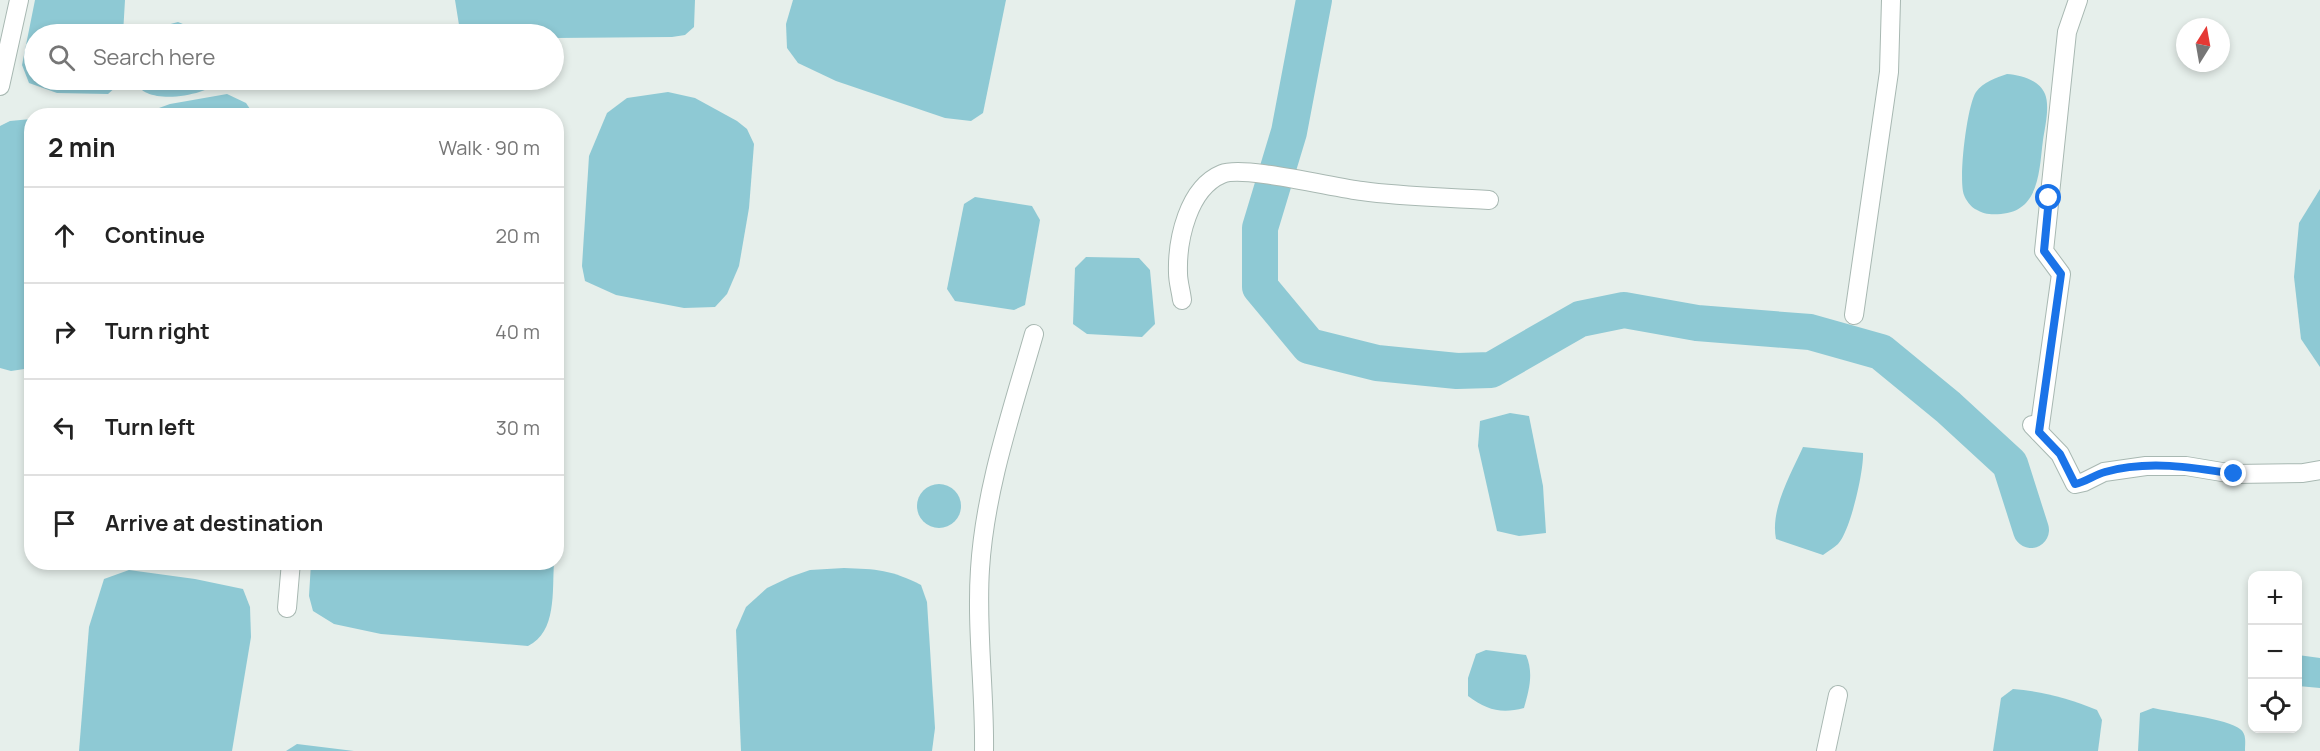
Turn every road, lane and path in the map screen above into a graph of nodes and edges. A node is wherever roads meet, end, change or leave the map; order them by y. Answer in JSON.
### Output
{"nodes":[{"id":1,"x":19,"y":0,"type":"edge"},
{"id":2,"x":1891,"y":0,"type":"edge"},
{"id":3,"x":2078,"y":0,"type":"edge"},
{"id":4,"x":0,"y":86,"type":"edge"},
{"id":5,"x":1489,"y":200,"type":"dead end"},
{"id":6,"x":1182,"y":300,"type":"dead end"},
{"id":7,"x":1854,"y":315,"type":"dead end"},
{"id":8,"x":1034,"y":334,"type":"dead end"},
{"id":9,"x":2320,"y":470,"type":"edge"},
{"id":10,"x":290,"y":570,"type":"edge"},
{"id":11,"x":287,"y":608,"type":"dead end"},
{"id":12,"x":1838,"y":695,"type":"dead end"},
{"id":13,"x":984,"y":751,"type":"edge"},
{"id":14,"x":1826,"y":751,"type":"edge"}],
"edges":[{"from":1,"to":4,"type":"street"},
{"from":2,"to":7,"type":"street"},
{"from":3,"to":9,"type":"street"},
{"from":5,"to":6,"type":"street"},
{"from":8,"to":13,"type":"street"},
{"from":10,"to":11,"type":"street"},
{"from":12,"to":14,"type":"street"}]}
